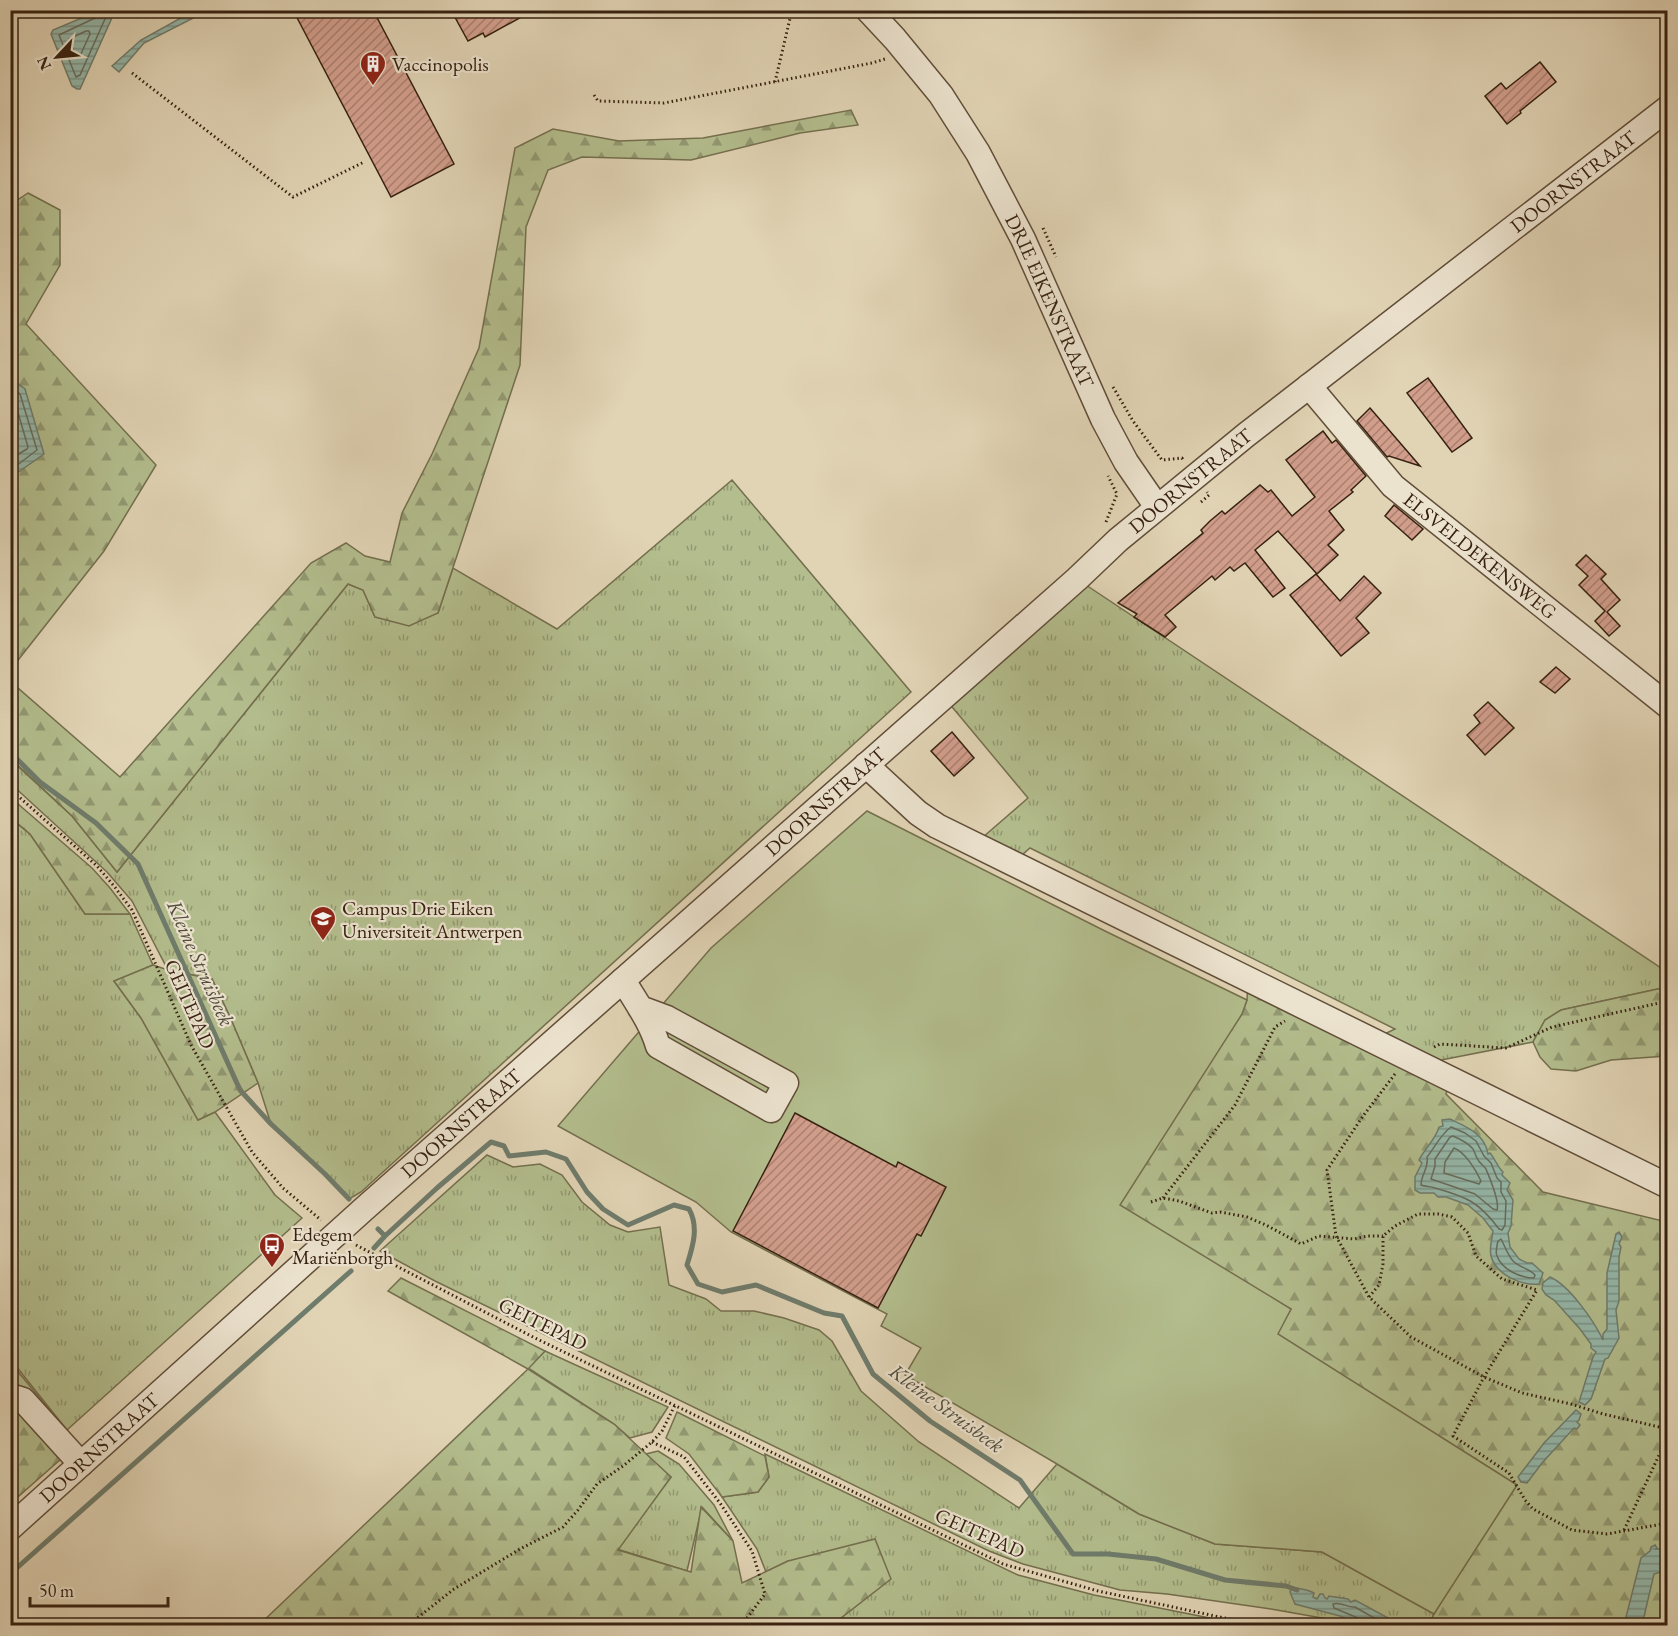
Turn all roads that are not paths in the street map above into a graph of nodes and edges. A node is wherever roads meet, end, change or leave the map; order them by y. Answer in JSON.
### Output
{"nodes":[{"id":1,"x":868,"y":10,"type":"edge"},
{"id":2,"x":1668,"y":108,"type":"edge"},
{"id":3,"x":1309,"y":386,"type":"junction"},
{"id":4,"x":1157,"y":507,"type":"junction"},
{"id":5,"x":1668,"y":706,"type":"edge"},
{"id":6,"x":866,"y":765,"type":"junction"},
{"id":7,"x":623,"y":980,"type":"junction"},
{"id":8,"x":640,"y":1008,"type":"junction"},
{"id":9,"x":1668,"y":1186,"type":"edge"},
{"id":10,"x":10,"y":1396,"type":"edge"},
{"id":11,"x":81,"y":1464,"type":"junction"},
{"id":12,"x":10,"y":1528,"type":"edge"}],
"edges":[{"from":1,"to":4,"type":"street","name":"DRIE EIKENSTRAAT"},
{"from":2,"to":3,"type":"street","name":"DOORNSTRAAT"},
{"from":3,"to":4,"type":"street","name":"DOORNSTRAAT"},
{"from":3,"to":5,"type":"street","name":"ELSVELDEKENSWEG"},
{"from":4,"to":6,"type":"street","name":"DOORNSTRAAT"},
{"from":6,"to":7,"type":"street","name":"DOORNSTRAAT"},
{"from":6,"to":9,"type":"street"},
{"from":7,"to":8,"type":"street"},
{"from":7,"to":11,"type":"street","name":"DOORNSTRAAT"},
{"from":8,"to":8,"type":"street"},
{"from":10,"to":11,"type":"street"},
{"from":11,"to":12,"type":"street","name":"DOORNSTRAAT"}]}
